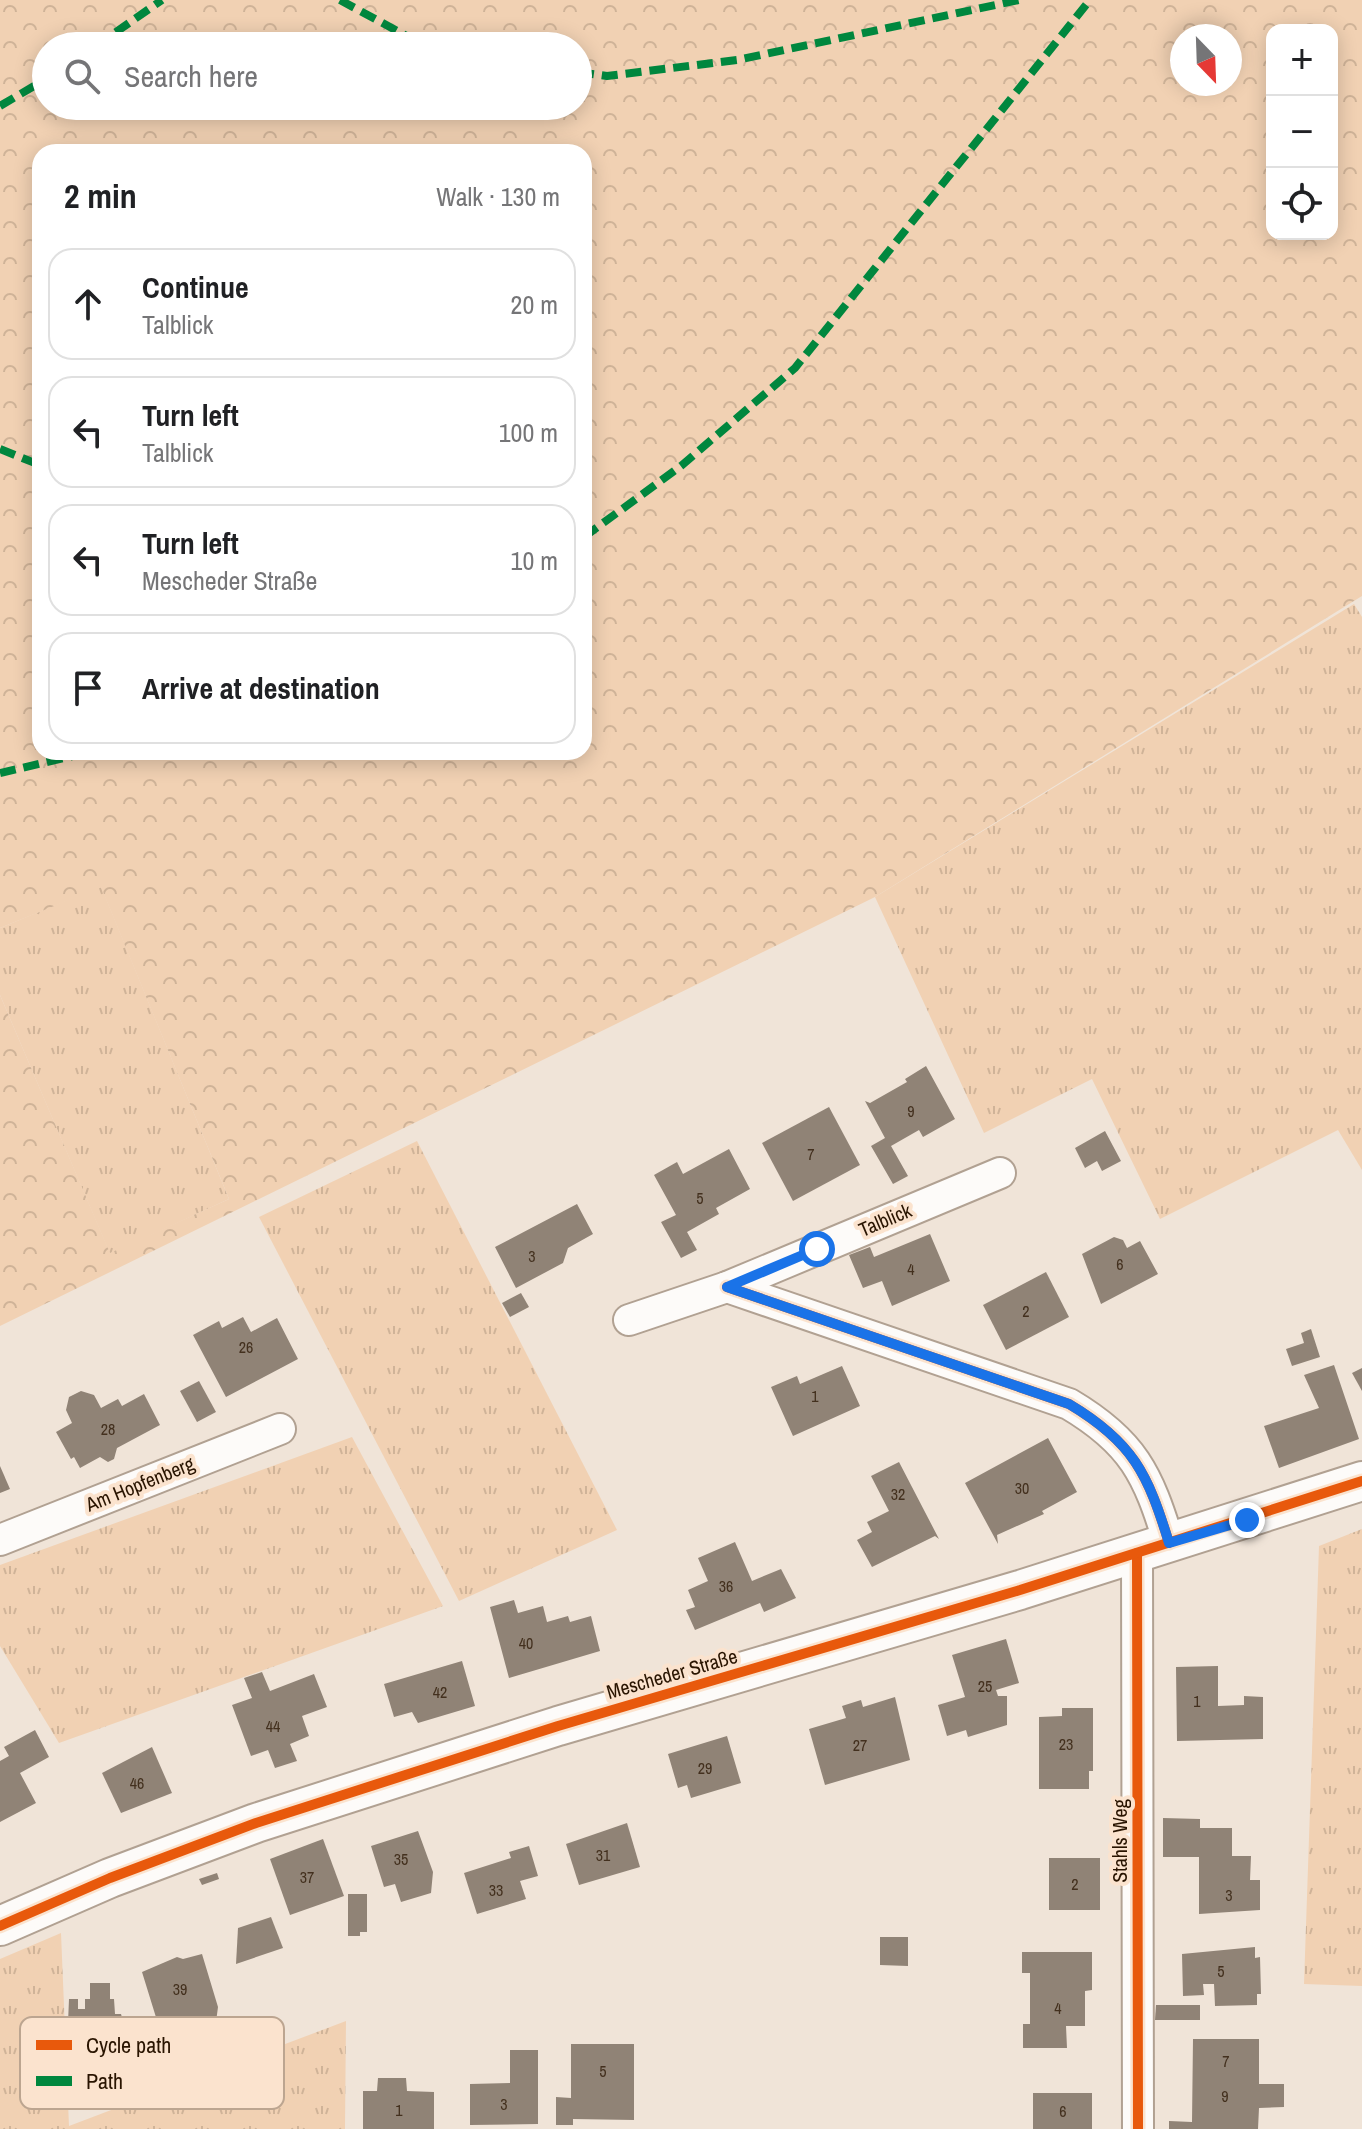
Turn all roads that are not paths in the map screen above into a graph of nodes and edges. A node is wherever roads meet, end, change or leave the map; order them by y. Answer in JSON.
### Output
{"nodes":[{"id":1,"x":1000,"y":1173,"type":"dead end"},
{"id":2,"x":727,"y":1287,"type":"junction"},
{"id":3,"x":629,"y":1320,"type":"dead end"},
{"id":4,"x":280,"y":1429,"type":"dead end"},
{"id":5,"x":1362,"y":1481,"type":"edge"},
{"id":6,"x":0,"y":1540,"type":"edge"},
{"id":7,"x":1153,"y":1548,"type":"junction"},
{"id":8,"x":0,"y":1926,"type":"edge"},
{"id":9,"x":1138,"y":2129,"type":"edge"}],
"edges":[{"from":1,"to":2,"type":"street","name":"Talblick"},
{"from":2,"to":3,"type":"street","name":"Talblick"},
{"from":2,"to":7,"type":"street"},
{"from":4,"to":6,"type":"street","name":"Am Hopfenberg"},
{"from":5,"to":7,"type":"street","name":"Mescheder Straße"},
{"from":7,"to":8,"type":"street","name":"Mescheder Straße"},
{"from":7,"to":9,"type":"street","name":"Stahls Weg"}]}
